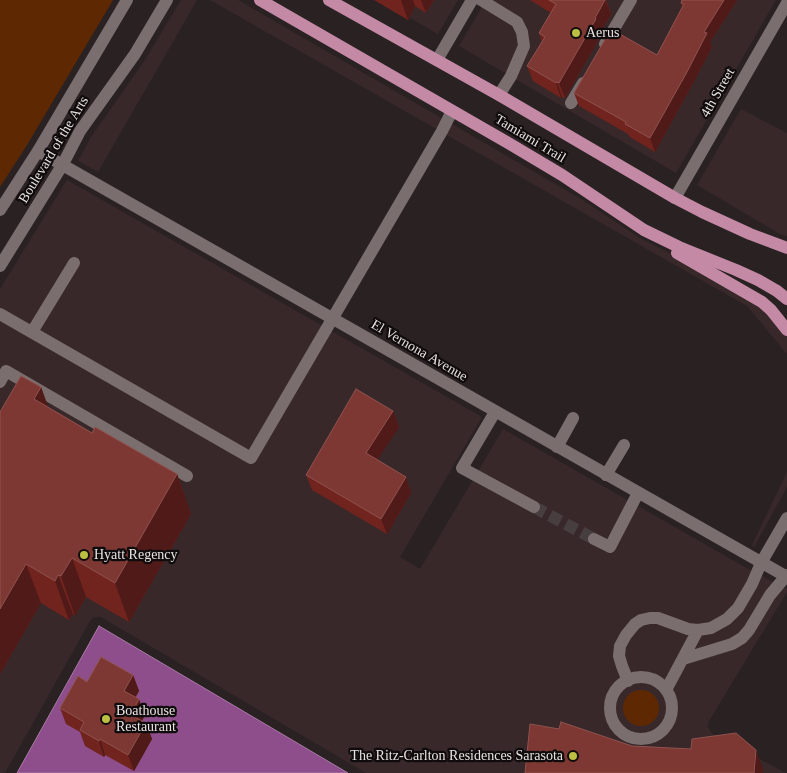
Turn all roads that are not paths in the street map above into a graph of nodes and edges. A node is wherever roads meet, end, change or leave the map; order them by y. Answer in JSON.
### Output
{"nodes":[{"id":1,"x":127,"y":0,"type":"edge"},
{"id":2,"x":166,"y":0,"type":"edge"},
{"id":3,"x":260,"y":0,"type":"edge"},
{"id":4,"x":329,"y":0,"type":"edge"},
{"id":5,"x":472,"y":0,"type":"edge"},
{"id":6,"x":481,"y":0,"type":"edge"},
{"id":7,"x":631,"y":0,"type":"edge"},
{"id":8,"x":787,"y":3,"type":"edge"},
{"id":9,"x":601,"y":51,"type":"edge"},
{"id":10,"x":437,"y":60,"type":"junction"},
{"id":11,"x":591,"y":68,"type":"edge"},
{"id":12,"x":499,"y":95,"type":"junction"},
{"id":13,"x":571,"y":103,"type":"dead end"},
{"id":14,"x":452,"y":111,"type":"junction"},
{"id":15,"x":38,"y":151,"type":"junction"},
{"id":16,"x":63,"y":164,"type":"junction"},
{"id":17,"x":674,"y":198,"type":"junction"},
{"id":18,"x":0,"y":210,"type":"edge"},
{"id":19,"x":644,"y":230,"type":"junction"},
{"id":20,"x":787,"y":248,"type":"edge"},
{"id":21,"x":74,"y":263,"type":"dead end"},
{"id":22,"x":0,"y":266,"type":"edge"},
{"id":23,"x":787,"y":299,"type":"edge"},
{"id":24,"x":0,"y":314,"type":"edge"},
{"id":25,"x":332,"y":319,"type":"junction"},
{"id":26,"x":787,"y":330,"type":"edge"},
{"id":27,"x":32,"y":332,"type":"junction"},
{"id":28,"x":0,"y":382,"type":"edge"},
{"id":29,"x":495,"y":412,"type":"junction"},
{"id":30,"x":573,"y":418,"type":"dead end"},
{"id":31,"x":624,"y":446,"type":"dead end"},
{"id":32,"x":557,"y":447,"type":"junction"},
{"id":33,"x":606,"y":475,"type":"junction"},
{"id":34,"x":187,"y":476,"type":"dead end"},
{"id":35,"x":638,"y":493,"type":"junction"},
{"id":36,"x":534,"y":507,"type":"tunnel mouth"},
{"id":37,"x":787,"y":518,"type":"edge"},
{"id":38,"x":594,"y":539,"type":"tunnel mouth"},
{"id":39,"x":761,"y":563,"type":"junction"},
{"id":40,"x":787,"y":576,"type":"edge"},
{"id":41,"x":698,"y":630,"type":"junction"},
{"id":42,"x":683,"y":659,"type":"junction"},
{"id":43,"x":628,"y":681,"type":"junction"},
{"id":44,"x":666,"y":690,"type":"junction"}],
"edges":[{"from":1,"to":15,"type":"street","name":"Boulevard of the Arts"},
{"from":2,"to":16,"type":"street","name":"Boulevard of the Arts"},
{"from":3,"to":14,"type":"main road","name":"Tamiami Trail"},
{"from":4,"to":10,"type":"main road","name":"Tamiami Trail"},
{"from":5,"to":10,"type":"street"},
{"from":6,"to":12,"type":"street"},
{"from":7,"to":9,"type":"street"},
{"from":8,"to":17,"type":"street","name":"4th Street"},
{"from":10,"to":12,"type":"main road","name":"Tamiami Trail"},
{"from":11,"to":13,"type":"street"},
{"from":12,"to":17,"type":"main road","name":"Tamiami Trail"},
{"from":14,"to":19,"type":"main road","name":"Tamiami Trail"},
{"from":14,"to":25,"type":"street"},
{"from":15,"to":16,"type":"street","name":"El Vernona Avenue"},
{"from":15,"to":18,"type":"street","name":"Boulevard of the Arts"},
{"from":16,"to":22,"type":"street","name":"Boulevard of the Arts"},
{"from":16,"to":25,"type":"street","name":"El Vernona Avenue"},
{"from":17,"to":20,"type":"main road","name":"Tamiami Trail"},
{"from":19,"to":23,"type":"main road","name":"Tamiami Trail"},
{"from":19,"to":26,"type":"main road"},
{"from":21,"to":27,"type":"street"},
{"from":24,"to":27,"type":"street"},
{"from":25,"to":27,"type":"street"},
{"from":25,"to":29,"type":"street","name":"El Vernona Avenue"},
{"from":28,"to":34,"type":"street"},
{"from":29,"to":32,"type":"street","name":"El Vernona Avenue"},
{"from":29,"to":36,"type":"street"},
{"from":30,"to":32,"type":"street"},
{"from":31,"to":33,"type":"street"},
{"from":32,"to":33,"type":"street","name":"El Vernona Avenue"},
{"from":33,"to":35,"type":"street","name":"El Vernona Avenue"},
{"from":35,"to":38,"type":"street"},
{"from":35,"to":39,"type":"street","name":"El Vernona Avenue"},
{"from":37,"to":39,"type":"street"},
{"from":39,"to":40,"type":"street","name":"El Vernona Avenue"},
{"from":39,"to":41,"type":"street"},
{"from":40,"to":42,"type":"street"},
{"from":41,"to":42,"type":"street"},
{"from":41,"to":43,"type":"street"},
{"from":42,"to":44,"type":"street"},
{"from":43,"to":44,"type":"street"},
{"from":43,"to":44,"type":"street"}]}
